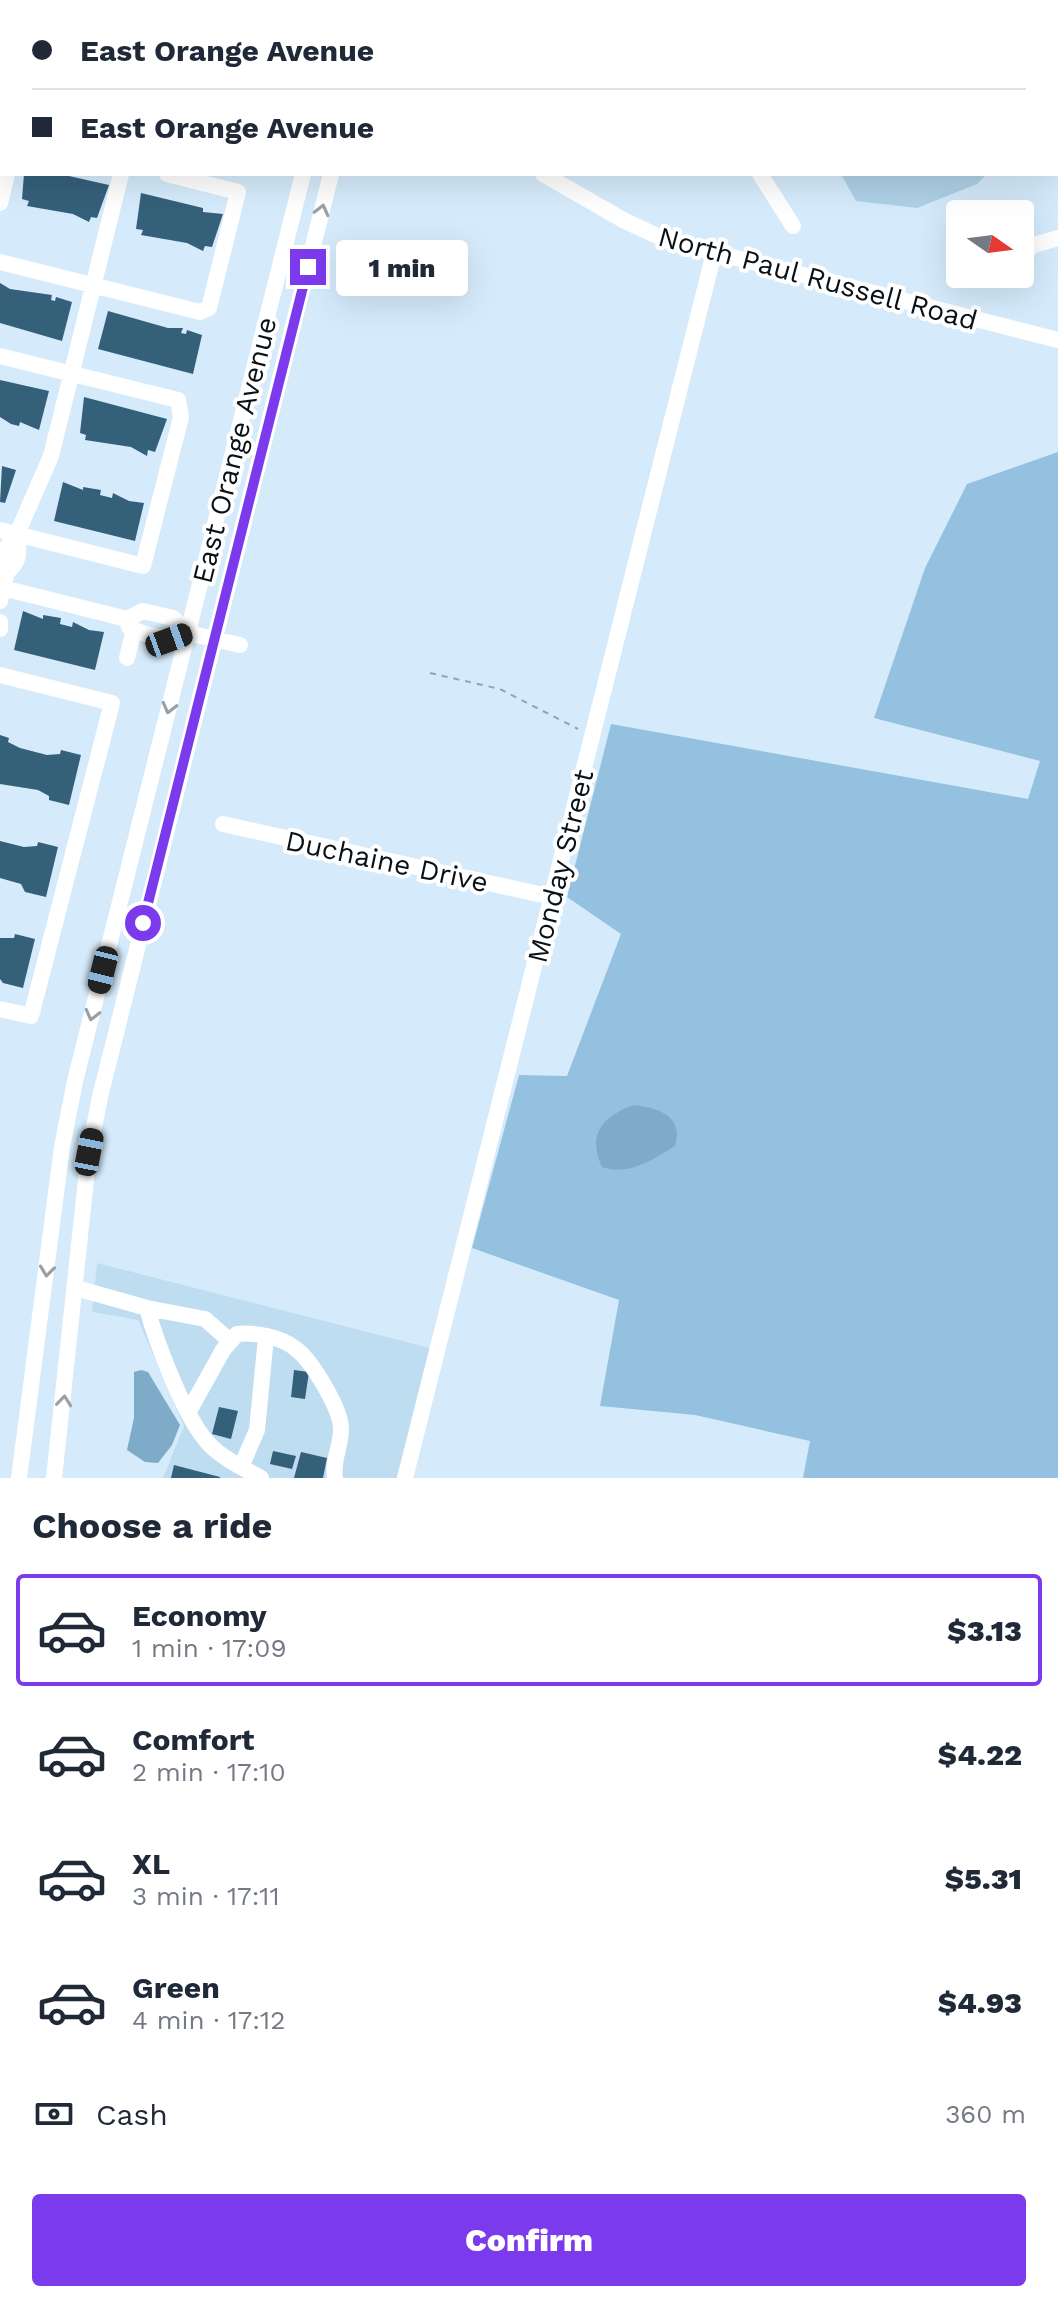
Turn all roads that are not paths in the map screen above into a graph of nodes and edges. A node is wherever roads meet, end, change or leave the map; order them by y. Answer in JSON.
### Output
{"nodes":[{"id":1,"x":7,"y":176,"type":"edge"},
{"id":2,"x":120,"y":176,"type":"edge"},
{"id":3,"x":175,"y":176,"type":"edge"},
{"id":4,"x":302,"y":176,"type":"edge"},
{"id":5,"x":331,"y":176,"type":"edge"},
{"id":6,"x":547,"y":176,"type":"edge"},
{"id":7,"x":761,"y":176,"type":"edge"},
{"id":8,"x":0,"y":203,"type":"edge"},
{"id":9,"x":793,"y":226,"type":"dead end"},
{"id":10,"x":1058,"y":238,"type":"edge"},
{"id":11,"x":1034,"y":245,"type":"edge"},
{"id":12,"x":714,"y":253,"type":"junction"},
{"id":13,"x":0,"y":262,"type":"edge"},
{"id":14,"x":93,"y":285,"type":"junction"},
{"id":15,"x":1058,"y":340,"type":"edge"},
{"id":16,"x":0,"y":356,"type":"edge"},
{"id":17,"x":71,"y":374,"type":"junction"},
{"id":18,"x":8,"y":532,"type":"edge"},
{"id":19,"x":3,"y":587,"type":"edge"},
{"id":20,"x":0,"y":622,"type":"edge"},
{"id":21,"x":130,"y":624,"type":"junction"},
{"id":22,"x":0,"y":629,"type":"edge"},
{"id":23,"x":188,"y":633,"type":"junction"},
{"id":24,"x":215,"y":639,"type":"junction"},
{"id":25,"x":240,"y":645,"type":"dead end"},
{"id":26,"x":127,"y":658,"type":"dead end"},
{"id":27,"x":0,"y":675,"type":"edge"},
{"id":28,"x":223,"y":824,"type":"dead end"},
{"id":29,"x":552,"y":897,"type":"junction"},
{"id":30,"x":0,"y":1009,"type":"edge"},
{"id":31,"x":76,"y":1288,"type":"junction"},
{"id":32,"x":147,"y":1308,"type":"junction"},
{"id":33,"x":266,"y":1337,"type":"junction"},
{"id":34,"x":230,"y":1341,"type":"junction"},
{"id":35,"x":189,"y":1411,"type":"junction"},
{"id":36,"x":242,"y":1471,"type":"edge"},
{"id":37,"x":19,"y":1478,"type":"edge"},
{"id":38,"x":54,"y":1478,"type":"edge"},
{"id":39,"x":261,"y":1478,"type":"edge"},
{"id":40,"x":335,"y":1478,"type":"edge"},
{"id":41,"x":405,"y":1478,"type":"edge"}],
"edges":[{"from":1,"to":8,"type":"street"},
{"from":2,"to":14,"type":"street"},
{"from":3,"to":14,"type":"street"},
{"from":4,"to":23,"type":"street","name":"East Orange Avenue"},
{"from":24,"to":5,"type":"street","name":"East Orange Avenue","one_way":true},
{"from":6,"to":12,"type":"street","name":"North Paul Russell Road"},
{"from":7,"to":9,"type":"street"},
{"from":10,"to":11,"type":"street"},
{"from":12,"to":15,"type":"street","name":"North Paul Russell Road"},
{"from":12,"to":29,"type":"street","name":"Monday Street"},
{"from":13,"to":14,"type":"street"},
{"from":14,"to":17,"type":"street"},
{"from":16,"to":17,"type":"street"},
{"from":17,"to":18,"type":"street"},
{"from":17,"to":18,"type":"street"},
{"from":18,"to":19,"type":"street"},
{"from":19,"to":21,"type":"street"},
{"from":20,"to":22,"type":"street"},
{"from":21,"to":23,"type":"street"},
{"from":21,"to":26,"type":"street"},
{"from":23,"to":24,"type":"street"},
{"from":23,"to":37,"type":"street","name":"East Orange Avenue","one_way":true},
{"from":24,"to":25,"type":"street"},
{"from":24,"to":31,"type":"street","name":"East Orange Avenue"},
{"from":27,"to":30,"type":"street"},
{"from":28,"to":29,"type":"street","name":"Duchaine Drive"},
{"from":29,"to":41,"type":"street","name":"Monday Street"},
{"from":31,"to":32,"type":"street"},
{"from":38,"to":31,"type":"street","name":"East Orange Avenue","one_way":true},
{"from":32,"to":34,"type":"street"},
{"from":32,"to":35,"type":"street"},
{"from":33,"to":34,"type":"street"},
{"from":33,"to":36,"type":"street"},
{"from":33,"to":40,"type":"street"},
{"from":34,"to":35,"type":"street"},
{"from":35,"to":36,"type":"street"},
{"from":36,"to":39,"type":"street"}]}
